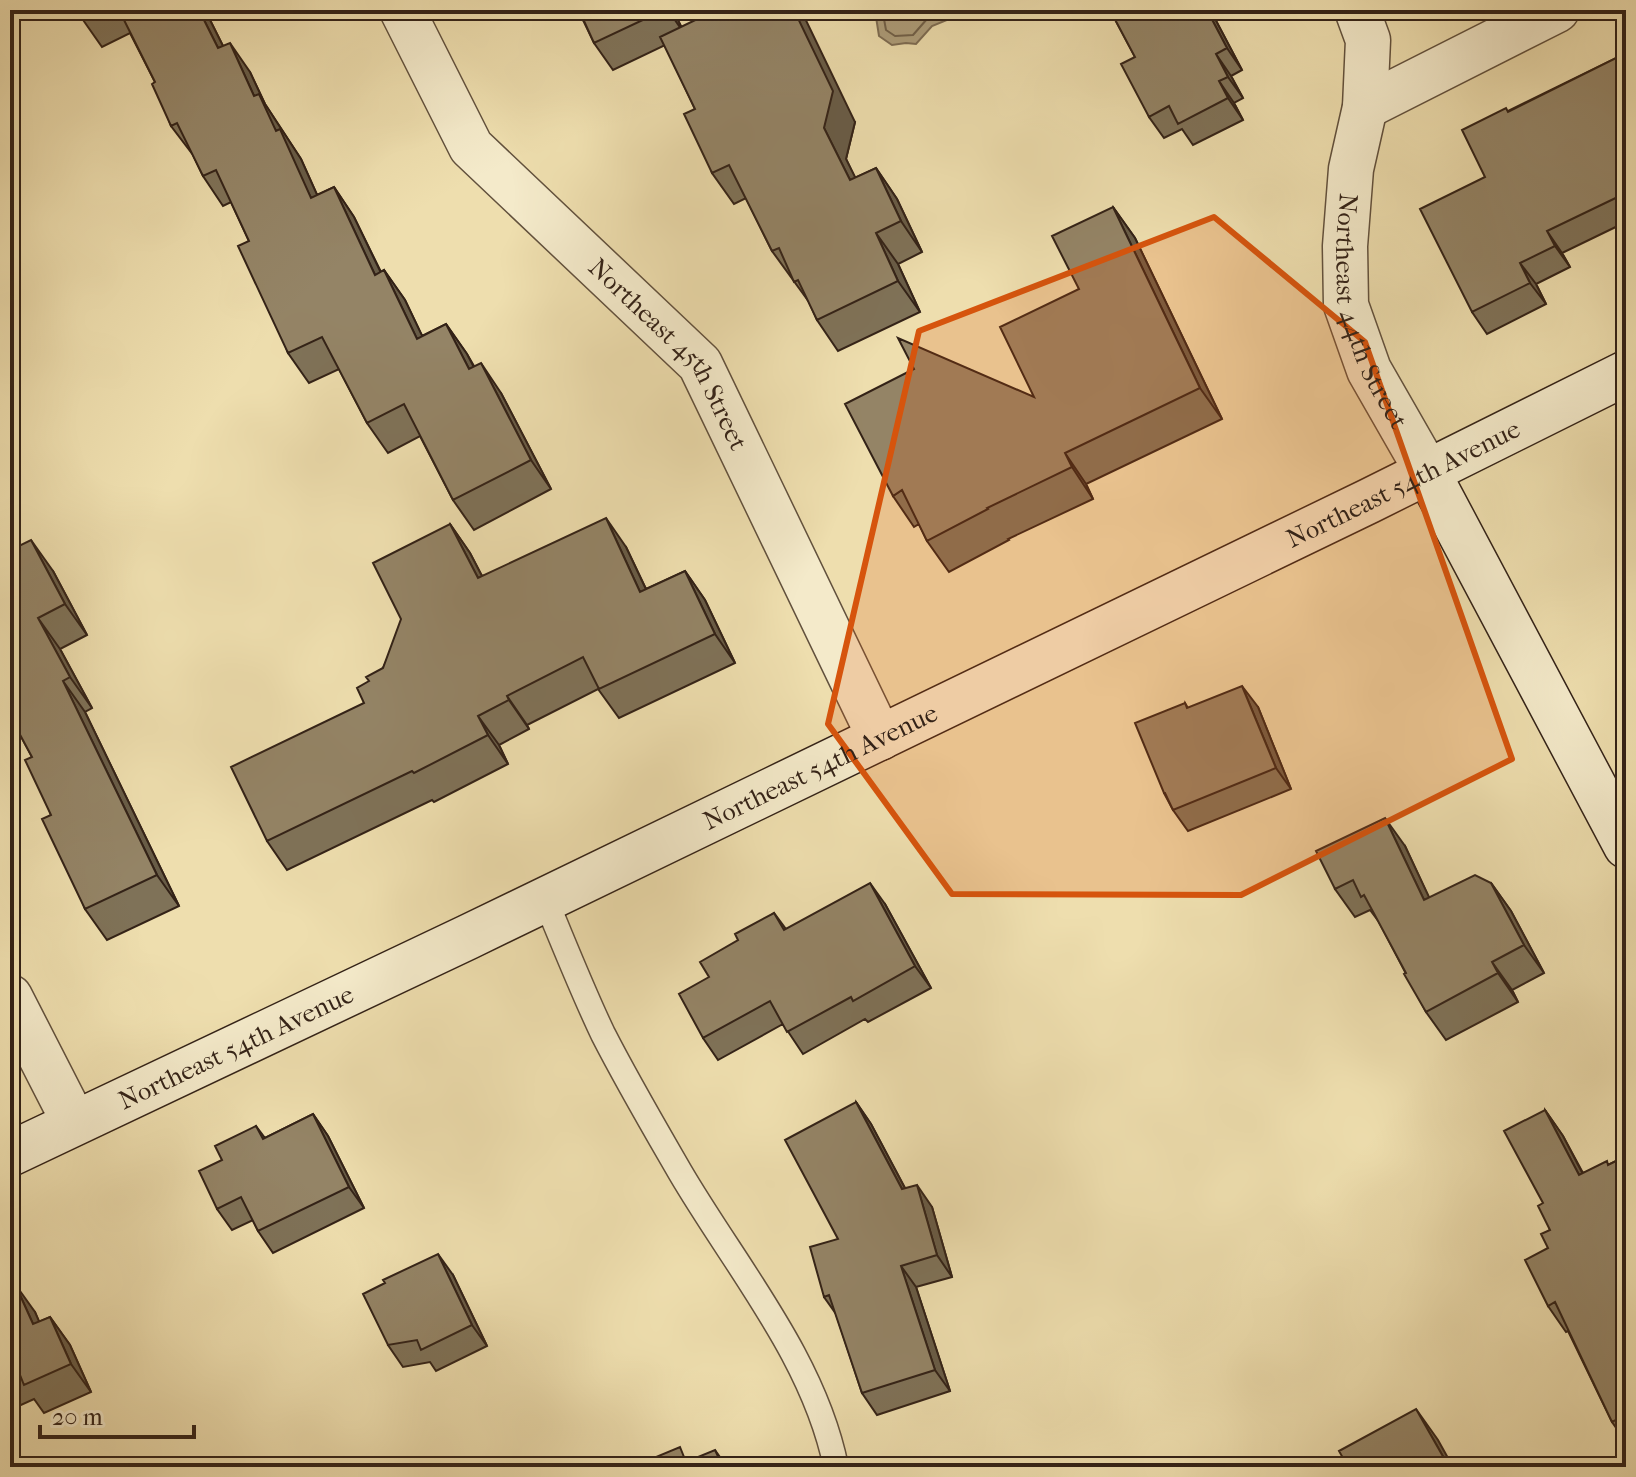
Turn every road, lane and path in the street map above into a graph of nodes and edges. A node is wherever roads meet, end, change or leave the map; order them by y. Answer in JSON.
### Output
{"nodes":[{"id":1,"x":402,"y":10,"type":"edge"},
{"id":2,"x":1357,"y":10,"type":"edge"},
{"id":3,"x":1557,"y":10,"type":"edge"},
{"id":4,"x":1365,"y":107,"type":"junction"},
{"id":5,"x":1626,"y":373,"type":"edge"},
{"id":6,"x":1428,"y":473,"type":"junction"},
{"id":7,"x":880,"y":738,"type":"junction"},
{"id":8,"x":1626,"y":846,"type":"edge"},
{"id":9,"x":545,"y":899,"type":"junction"},
{"id":10,"x":10,"y":997,"type":"edge"},
{"id":11,"x":74,"y":1122,"type":"junction"},
{"id":12,"x":10,"y":1154,"type":"edge"},
{"id":13,"x":836,"y":1467,"type":"edge"}],
"edges":[{"from":1,"to":7,"type":"street","name":"Northeast 45th Street"},
{"from":2,"to":4,"type":"street","name":"Northeast 44th Street"},
{"from":3,"to":4,"type":"street"},
{"from":4,"to":6,"type":"street","name":"Northeast 44th Street"},
{"from":5,"to":6,"type":"street","name":"Northeast 54th Avenue"},
{"from":6,"to":7,"type":"street","name":"Northeast 54th Avenue"},
{"from":6,"to":8,"type":"street","name":"Northeast 44th Street"},
{"from":7,"to":9,"type":"street","name":"Northeast 54th Avenue"},
{"from":9,"to":11,"type":"street","name":"Northeast 54th Avenue"},
{"from":9,"to":13,"type":"lane"},
{"from":10,"to":11,"type":"street"},
{"from":11,"to":12,"type":"street","name":"Northeast 54th Avenue"}]}
